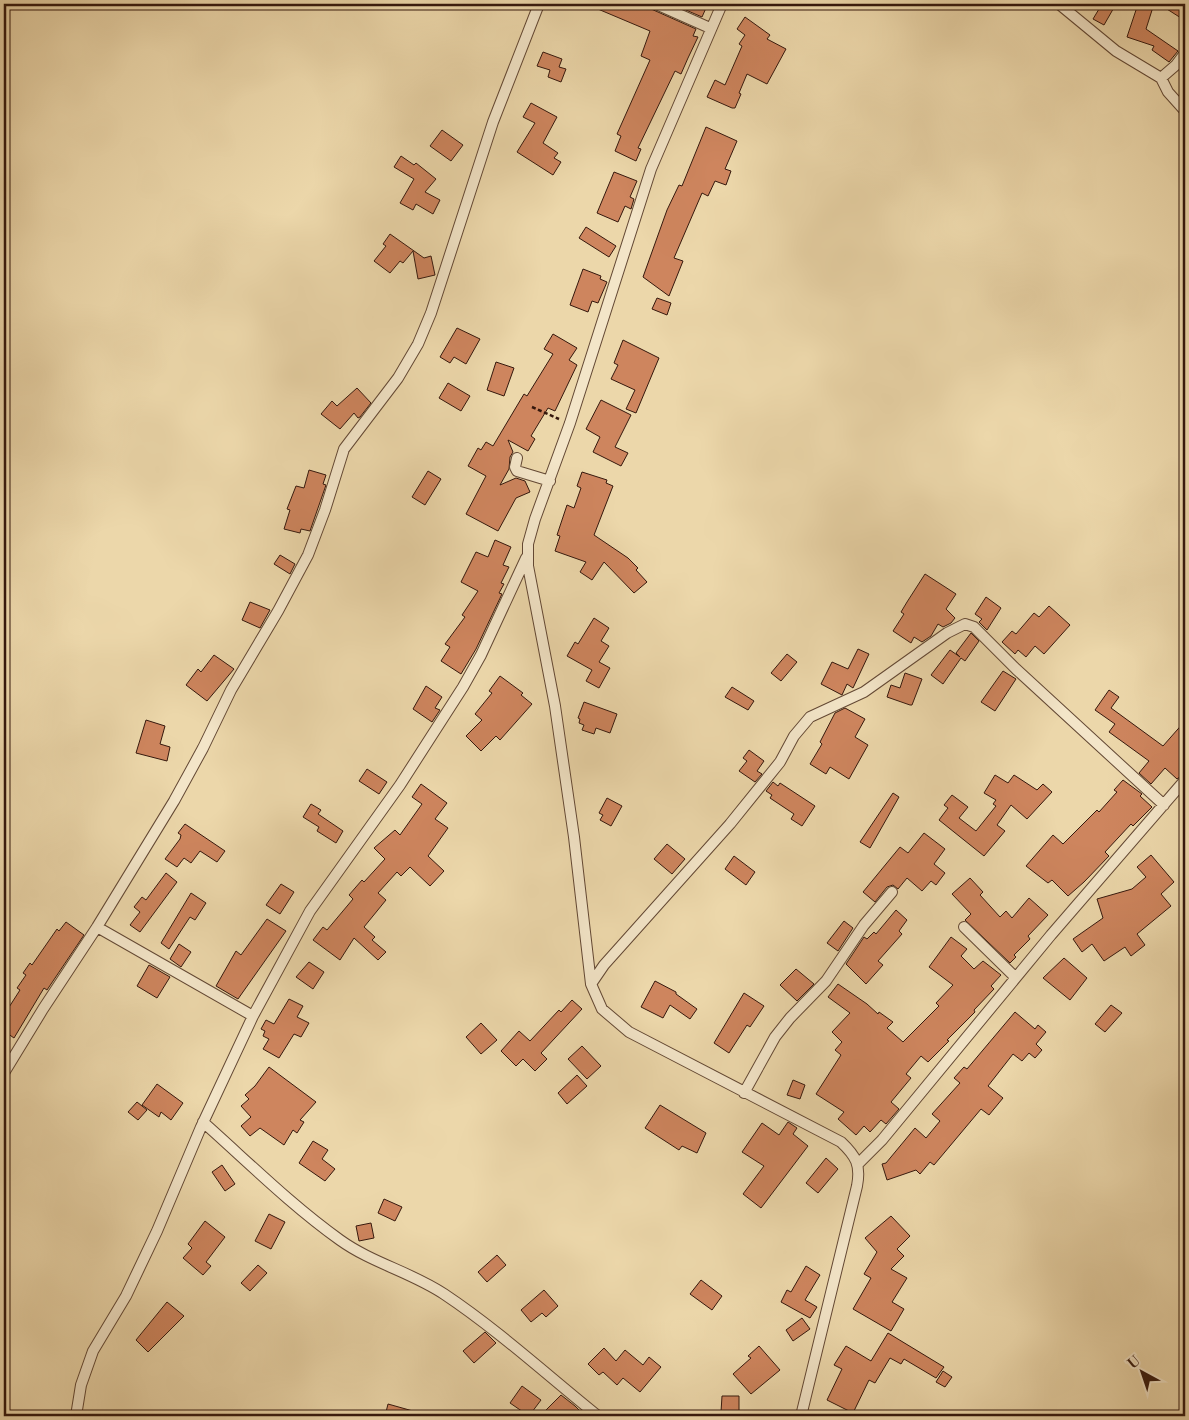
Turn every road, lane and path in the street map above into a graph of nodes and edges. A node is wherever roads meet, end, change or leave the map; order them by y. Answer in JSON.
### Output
{"nodes":[{"id":1,"x":539,"y":4,"type":"edge"},
{"id":2,"x":656,"y":4,"type":"edge"},
{"id":3,"x":722,"y":4,"type":"edge"},
{"id":4,"x":1059,"y":4,"type":"edge"},
{"id":5,"x":710,"y":28,"type":"junction"},
{"id":6,"x":1185,"y":53,"type":"edge"},
{"id":7,"x":1161,"y":78,"type":"junction"},
{"id":8,"x":1185,"y":110,"type":"edge"},
{"id":9,"x":532,"y":407,"type":"dead end"},
{"id":10,"x":570,"y":423,"type":"junction"},
{"id":11,"x":517,"y":458,"type":"dead end"},
{"id":12,"x":550,"y":481,"type":"junction"},
{"id":13,"x":527,"y":554,"type":"junction"},
{"id":14,"x":1185,"y":780,"type":"edge"},
{"id":15,"x":1164,"y":805,"type":"junction"},
{"id":16,"x":892,"y":892,"type":"dead end"},
{"id":17,"x":97,"y":927,"type":"junction"},
{"id":18,"x":964,"y":928,"type":"dead end"},
{"id":19,"x":1015,"y":977,"type":"junction"},
{"id":20,"x":591,"y":984,"type":"junction"},
{"id":21,"x":252,"y":1016,"type":"junction"},
{"id":22,"x":4,"y":1073,"type":"edge"},
{"id":23,"x":744,"y":1093,"type":"junction"},
{"id":24,"x":203,"y":1122,"type":"junction"},
{"id":25,"x":858,"y":1163,"type":"junction"},
{"id":26,"x":76,"y":1416,"type":"edge"},
{"id":27,"x":598,"y":1416,"type":"edge"},
{"id":28,"x":801,"y":1416,"type":"edge"}],
"edges":[{"from":1,"to":17,"type":"street"},
{"from":2,"to":5,"type":"street"},
{"from":3,"to":5,"type":"street"},
{"from":4,"to":7,"type":"street"},
{"from":5,"to":10,"type":"street"},
{"from":6,"to":7,"type":"street"},
{"from":7,"to":8,"type":"street"},
{"from":9,"to":10,"type":"path"},
{"from":10,"to":12,"type":"street"},
{"from":11,"to":12,"type":"street"},
{"from":12,"to":13,"type":"street"},
{"from":13,"to":20,"type":"street"},
{"from":13,"to":21,"type":"street"},
{"from":14,"to":15,"type":"street"},
{"from":15,"to":19,"type":"street"},
{"from":15,"to":20,"type":"street"},
{"from":16,"to":23,"type":"street"},
{"from":17,"to":21,"type":"street"},
{"from":17,"to":22,"type":"street"},
{"from":18,"to":19,"type":"street"},
{"from":19,"to":25,"type":"street"},
{"from":20,"to":23,"type":"street"},
{"from":21,"to":24,"type":"street"},
{"from":23,"to":25,"type":"street"},
{"from":24,"to":26,"type":"street"},
{"from":24,"to":27,"type":"street"},
{"from":25,"to":28,"type":"street"}]}
